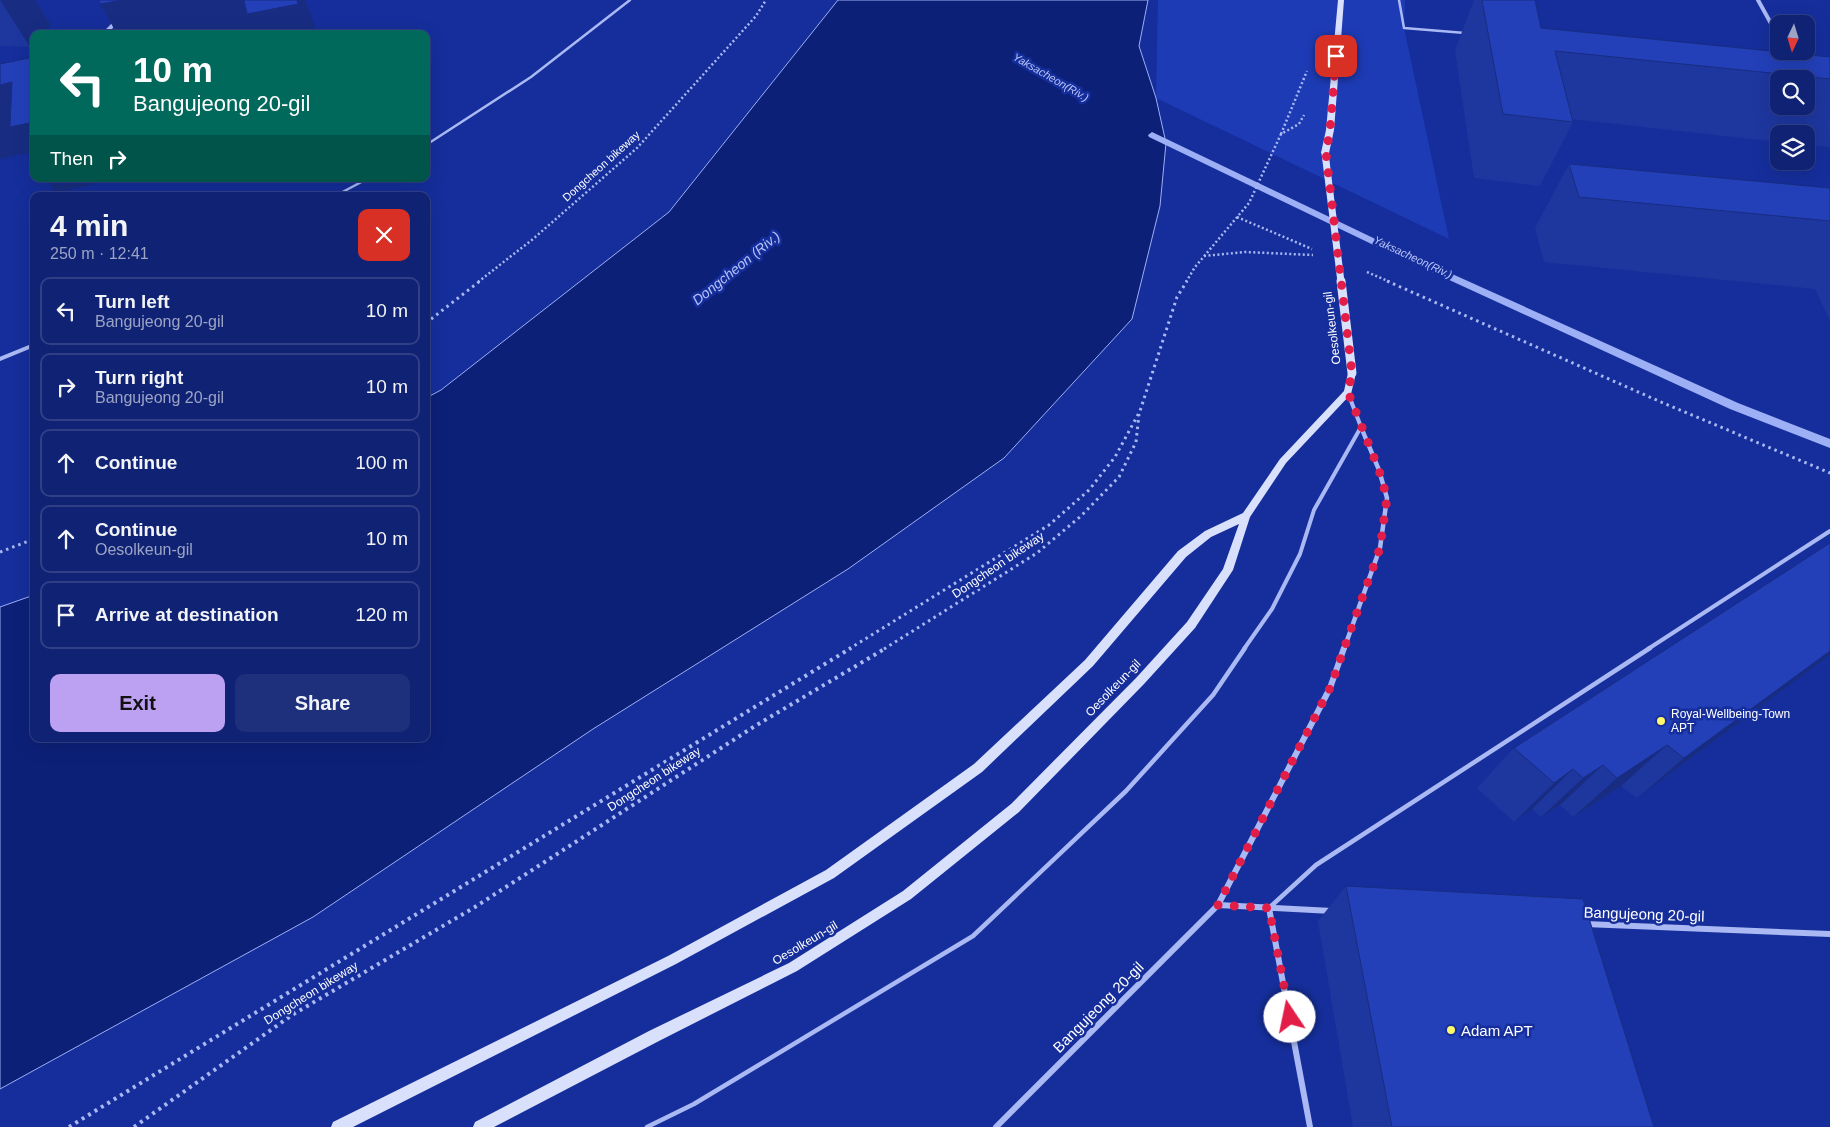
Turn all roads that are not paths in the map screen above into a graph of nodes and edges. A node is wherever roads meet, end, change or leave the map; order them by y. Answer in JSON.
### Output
{"nodes":[{"id":1,"x":630,"y":0,"type":"edge"},
{"id":2,"x":1341,"y":0,"type":"edge"},
{"id":3,"x":1399,"y":0,"type":"edge"},
{"id":4,"x":1758,"y":0,"type":"edge"},
{"id":5,"x":117,"y":20,"type":"dead end"},
{"id":6,"x":1770,"y":22,"type":"edge"},
{"id":7,"x":108,"y":30,"type":"edge"},
{"id":8,"x":1473,"y":34,"type":"dead end"},
{"id":9,"x":430,"y":143,"type":"edge"},
{"id":10,"x":361,"y":182,"type":"edge"},
{"id":11,"x":343,"y":192,"type":"edge"},
{"id":12,"x":30,"y":346,"type":"edge"},
{"id":13,"x":0,"y":359,"type":"edge"},
{"id":14,"x":1348,"y":392,"type":"junction"},
{"id":15,"x":1361,"y":427,"type":"junction"},
{"id":16,"x":1246,"y":516,"type":"junction"},
{"id":17,"x":1830,"y":531,"type":"edge"},
{"id":18,"x":1218,"y":905,"type":"junction"},
{"id":19,"x":1269,"y":908,"type":"junction"},
{"id":20,"x":1337,"y":912,"type":"dead end"},
{"id":21,"x":1573,"y":924,"type":"edge"},
{"id":22,"x":1830,"y":934,"type":"edge"},
{"id":23,"x":338,"y":1127,"type":"edge"},
{"id":24,"x":480,"y":1127,"type":"edge"},
{"id":25,"x":647,"y":1127,"type":"edge"},
{"id":26,"x":996,"y":1127,"type":"edge"},
{"id":27,"x":1310,"y":1127,"type":"edge"}],
"edges":[{"from":1,"to":9,"type":"lane"},
{"from":2,"to":14,"type":"street","name":"Oesolkeun-gil","bridge":true},
{"from":3,"to":8,"type":"lane"},
{"from":4,"to":6,"type":"street"},
{"from":5,"to":7,"type":"street"},
{"from":10,"to":11,"type":"lane"},
{"from":12,"to":13,"type":"lane"},
{"from":14,"to":15,"type":"lane"},
{"from":14,"to":16,"type":"street","name":"Oesolkeun-gil"},
{"from":15,"to":18,"type":"street","name":"Bangujeong 20-gil"},
{"from":15,"to":25,"type":"lane"},
{"from":16,"to":23,"type":"street"},
{"from":16,"to":24,"type":"street","name":"Oesolkeun-gil"},
{"from":17,"to":19,"type":"lane"},
{"from":18,"to":19,"type":"street"},
{"from":18,"to":26,"type":"street","name":"Bangujeong 20-gil"},
{"from":19,"to":20,"type":"street"},
{"from":19,"to":27,"type":"street"},
{"from":21,"to":22,"type":"street","name":"Bangujeong 20-gil"}]}
